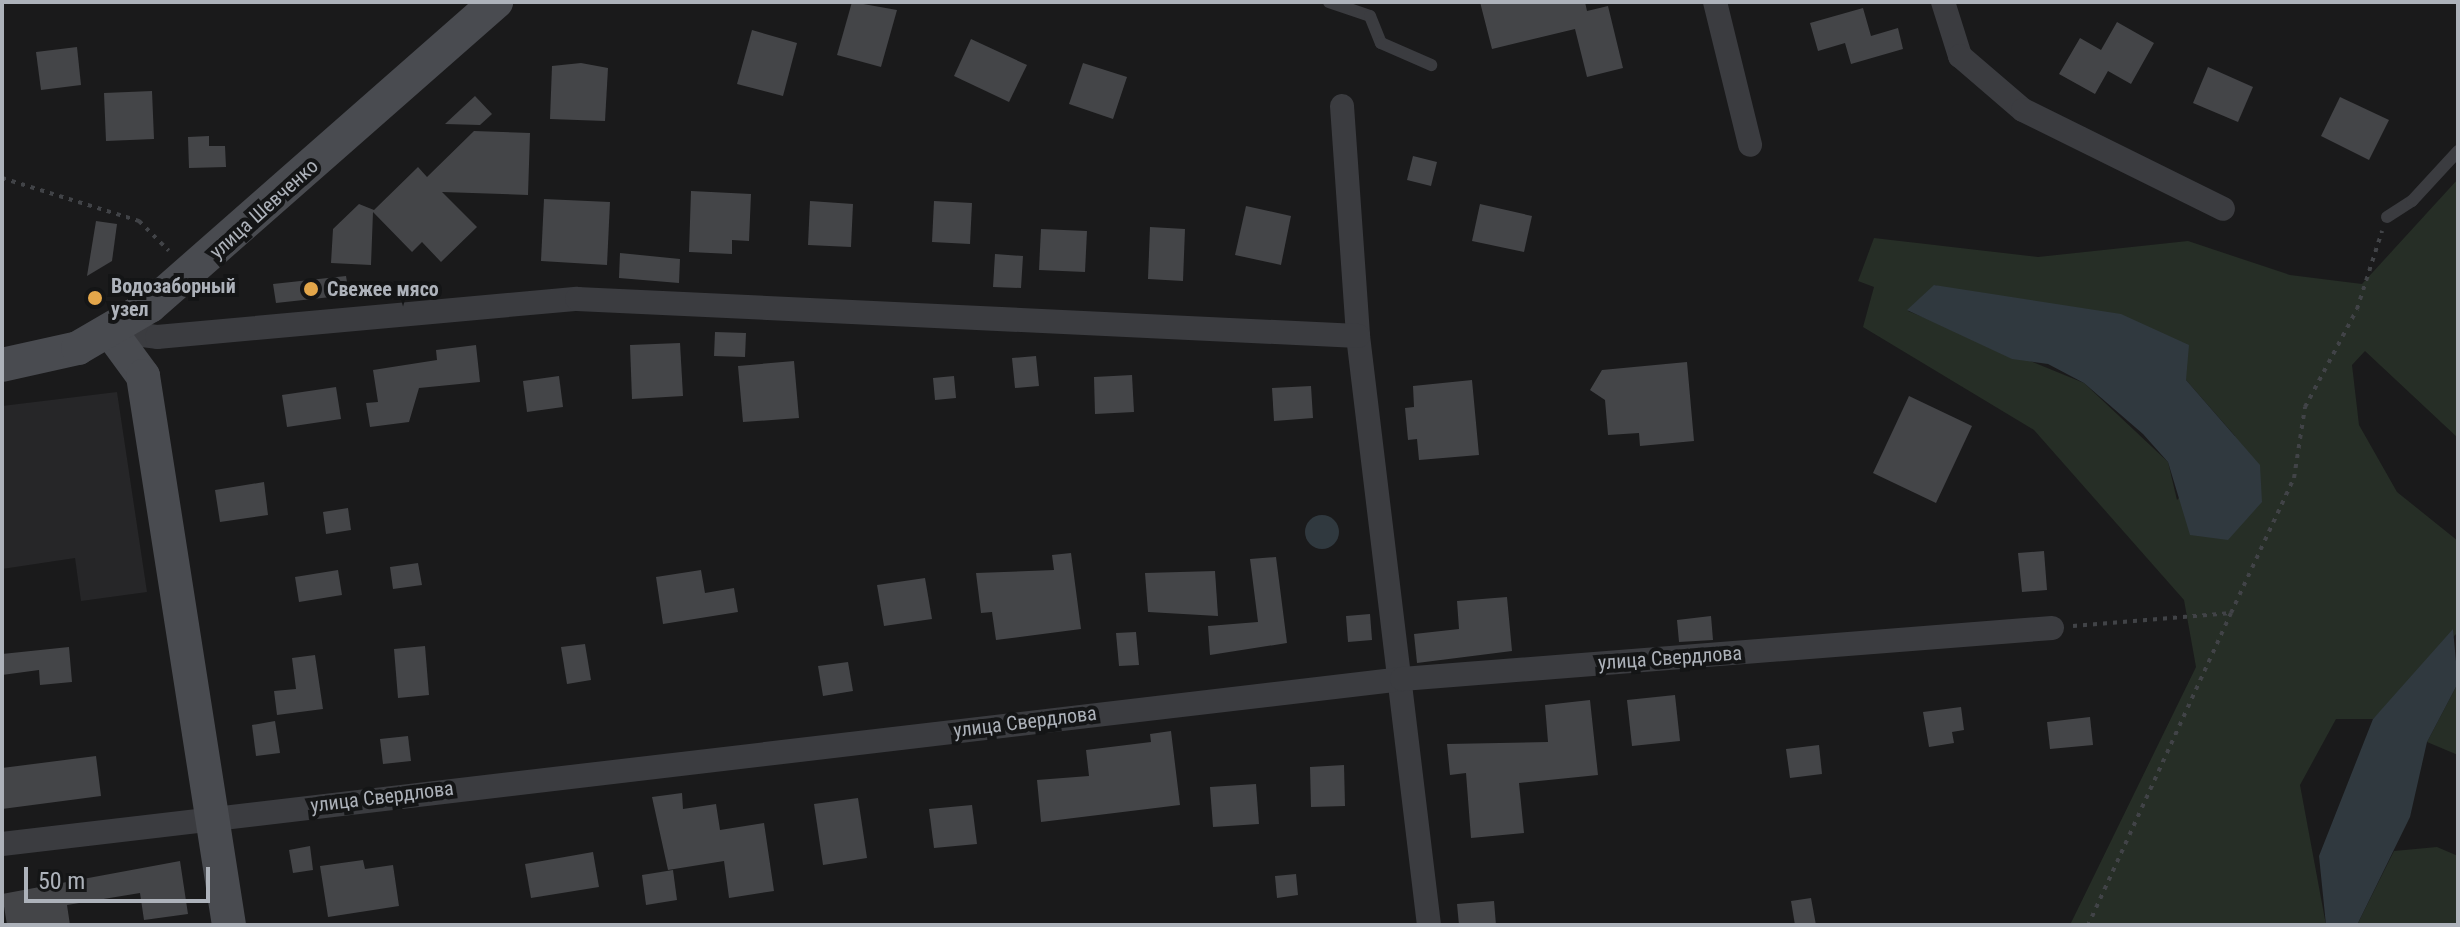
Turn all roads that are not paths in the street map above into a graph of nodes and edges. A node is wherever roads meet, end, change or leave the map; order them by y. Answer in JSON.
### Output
{"nodes":[{"id":1,"x":496,"y":2,"type":"edge"},
{"id":2,"x":1329,"y":2,"type":"edge"},
{"id":3,"x":1715,"y":2,"type":"edge"},
{"id":4,"x":1943,"y":2,"type":"edge"},
{"id":5,"x":1431,"y":65,"type":"dead end"},
{"id":6,"x":1342,"y":106,"type":"dead end"},
{"id":7,"x":1750,"y":145,"type":"dead end"},
{"id":8,"x":2458,"y":151,"type":"edge"},
{"id":9,"x":2223,"y":209,"type":"dead end"},
{"id":10,"x":2387,"y":217,"type":"road end"},
{"id":11,"x":110,"y":331,"type":"junction"},
{"id":12,"x":1358,"y":336,"type":"junction"},
{"id":13,"x":2,"y":365,"type":"edge"},
{"id":14,"x":2052,"y":628,"type":"road end"},
{"id":15,"x":1402,"y":679,"type":"junction"},
{"id":16,"x":214,"y":816,"type":"junction"},
{"id":17,"x":2,"y":844,"type":"edge"},
{"id":18,"x":229,"y":925,"type":"edge"},
{"id":19,"x":1429,"y":925,"type":"edge"}],
"edges":[{"from":1,"to":11,"type":"main road","name":"улица Шевченко"},
{"from":2,"to":5,"type":"lane"},
{"from":3,"to":7,"type":"street"},
{"from":4,"to":9,"type":"street"},
{"from":6,"to":12,"type":"street"},
{"from":8,"to":10,"type":"lane"},
{"from":11,"to":12,"type":"street"},
{"from":11,"to":13,"type":"main road","name":"улица Шевченко"},
{"from":11,"to":16,"type":"main road"},
{"from":12,"to":15,"type":"street"},
{"from":14,"to":15,"type":"street","name":"улица Свердлова"},
{"from":15,"to":16,"type":"street","name":"улица Свердлова"},
{"from":15,"to":19,"type":"street"},
{"from":16,"to":17,"type":"street","name":"улица Свердлова"},
{"from":16,"to":18,"type":"main road"}]}
